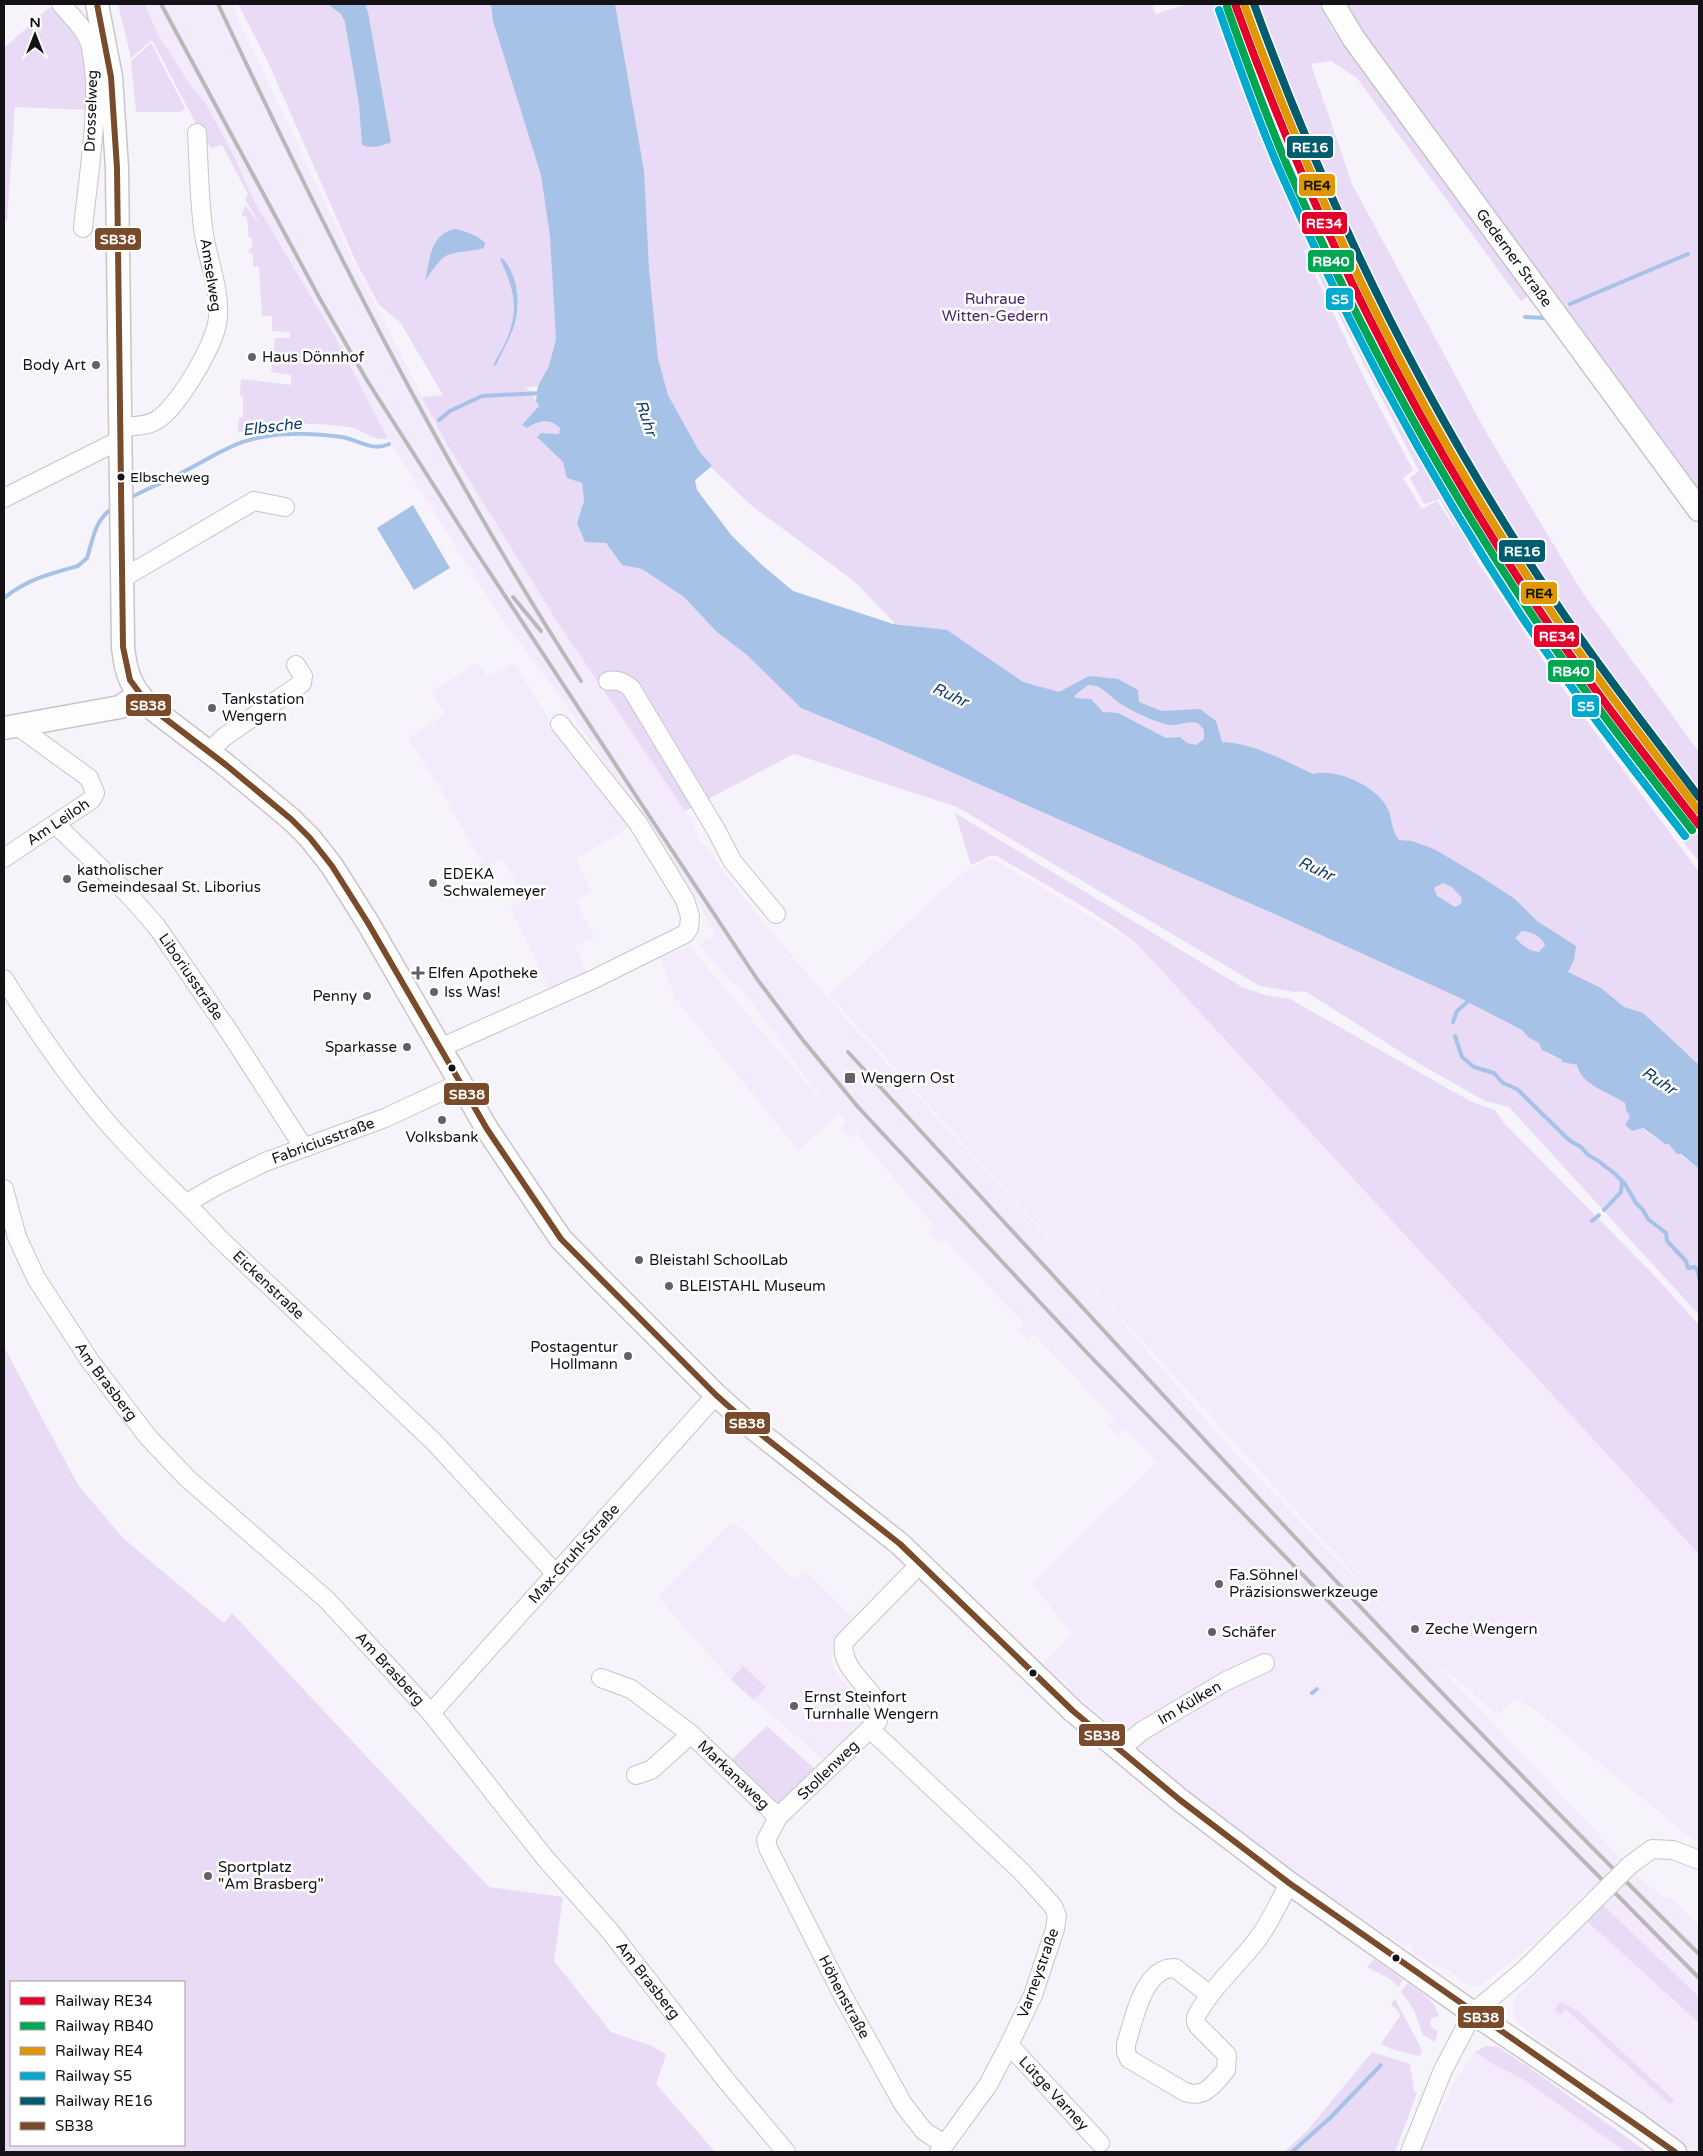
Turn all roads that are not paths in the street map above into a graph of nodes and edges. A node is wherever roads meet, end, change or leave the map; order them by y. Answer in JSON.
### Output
{"nodes":[{"id":1,"x":62,"y":4,"type":"edge"},
{"id":2,"x":97,"y":4,"type":"edge"},
{"id":3,"x":1333,"y":4,"type":"edge"},
{"id":4,"x":197,"y":133,"type":"dead end"},
{"id":5,"x":83,"y":228,"type":"dead end"},
{"id":6,"x":120,"y":433,"type":"junction"},
{"id":7,"x":4,"y":498,"type":"edge"},
{"id":8,"x":286,"y":507,"type":"dead end"},
{"id":9,"x":1699,"y":510,"type":"edge"},
{"id":10,"x":123,"y":578,"type":"junction"},
{"id":11,"x":296,"y":664,"type":"dead end"},
{"id":12,"x":608,"y":681,"type":"dead end"},
{"id":13,"x":138,"y":695,"type":"junction"},
{"id":14,"x":560,"y":724,"type":"dead end"},
{"id":15,"x":10,"y":726,"type":"edge"},
{"id":16,"x":209,"y":752,"type":"junction"},
{"id":17,"x":56,"y":825,"type":"junction"},
{"id":18,"x":4,"y":858,"type":"edge"},
{"id":19,"x":776,"y":914,"type":"dead end"},
{"id":20,"x":4,"y":979,"type":"edge"},
{"id":21,"x":440,"y":1048,"type":"junction"},
{"id":22,"x":460,"y":1083,"type":"junction"},
{"id":23,"x":304,"y":1148,"type":"junction"},
{"id":24,"x":4,"y":1189,"type":"edge"},
{"id":25,"x":187,"y":1203,"type":"junction"},
{"id":26,"x":716,"y":1395,"type":"junction"},
{"id":27,"x":920,"y":1563,"type":"junction"},
{"id":28,"x":556,"y":1574,"type":"junction"},
{"id":29,"x":1265,"y":1663,"type":"dead end"},
{"id":30,"x":601,"y":1678,"type":"dead end"},
{"id":31,"x":431,"y":1714,"type":"junction"},
{"id":32,"x":870,"y":1730,"type":"junction"},
{"id":33,"x":691,"y":1734,"type":"junction"},
{"id":34,"x":1119,"y":1750,"type":"junction"},
{"id":35,"x":636,"y":1775,"type":"dead end"},
{"id":36,"x":778,"y":1817,"type":"junction"},
{"id":37,"x":766,"y":1836,"type":"joint"},
{"id":38,"x":1699,"y":1860,"type":"edge"},
{"id":39,"x":1290,"y":1883,"type":"junction"},
{"id":40,"x":1210,"y":1995,"type":"junction"},
{"id":41,"x":1473,"y":2013,"type":"junction"},
{"id":42,"x":1009,"y":2045,"type":"junction"},
{"id":43,"x":1100,"y":2142,"type":"dead end"},
{"id":44,"x":941,"y":2148,"type":"edge"},
{"id":45,"x":786,"y":2152,"type":"edge"},
{"id":46,"x":1410,"y":2152,"type":"edge"},
{"id":47,"x":1675,"y":2152,"type":"edge"}],
"edges":[{"from":1,"to":5,"type":"street","name":"Drosselweg"},
{"from":2,"to":6,"type":"main road"},
{"from":3,"to":9,"type":"main road","name":"Gederner Straße"},
{"from":4,"to":6,"type":"street","name":"Amselweg"},
{"from":6,"to":7,"type":"street"},
{"from":6,"to":10,"type":"main road"},
{"from":8,"to":10,"type":"street"},
{"from":10,"to":13,"type":"main road"},
{"from":11,"to":16,"type":"street"},
{"from":12,"to":19,"type":"street"},
{"from":13,"to":15,"type":"main road"},
{"from":13,"to":16,"type":"main road"},
{"from":14,"to":21,"type":"street"},
{"from":15,"to":17,"type":"street","name":"Am Leiloh"},
{"from":16,"to":21,"type":"main road"},
{"from":17,"to":18,"type":"street","name":"Am Leiloh"},
{"from":17,"to":23,"type":"street","name":"Liboriusstraße"},
{"from":20,"to":25,"type":"street","name":"Eickenstraße"},
{"from":21,"to":22,"type":"main road"},
{"from":22,"to":23,"type":"street","name":"Fabriciusstraße"},
{"from":22,"to":26,"type":"main road"},
{"from":23,"to":25,"type":"street","name":"Fabriciusstraße"},
{"from":24,"to":31,"type":"street","name":"Am Brasberg"},
{"from":25,"to":28,"type":"street","name":"Eickenstraße"},
{"from":26,"to":27,"type":"main road"},
{"from":26,"to":28,"type":"street","name":"Max-Gruhl-Straße"},
{"from":27,"to":32,"type":"street","name":"Stollenweg"},
{"from":27,"to":34,"type":"main road"},
{"from":28,"to":31,"type":"street","name":"Max-Gruhl-Straße"},
{"from":29,"to":34,"type":"street","name":"Im Külken"},
{"from":30,"to":33,"type":"street","name":"Markanaweg"},
{"from":31,"to":45,"type":"street","name":"Am Brasberg"},
{"from":32,"to":36,"type":"street","name":"Stollenweg"},
{"from":32,"to":42,"type":"street","name":"Varneystraße"},
{"from":33,"to":35,"type":"street","name":"Markanaweg"},
{"from":33,"to":36,"type":"street","name":"Markanaweg"},
{"from":34,"to":39,"type":"main road"},
{"from":36,"to":37,"type":"street","name":"Stollenweg"},
{"from":37,"to":44,"type":"street","name":"Höhenstraße"},
{"from":38,"to":41,"type":"street","bridge":true},
{"from":39,"to":40,"type":"street"},
{"from":39,"to":41,"type":"main road"},
{"from":40,"to":40,"type":"street"},
{"from":41,"to":46,"type":"street"},
{"from":41,"to":47,"type":"main road"},
{"from":42,"to":43,"type":"street","name":"Lütge Varney"},
{"from":42,"to":44,"type":"street","name":"Varneystraße"}]}
